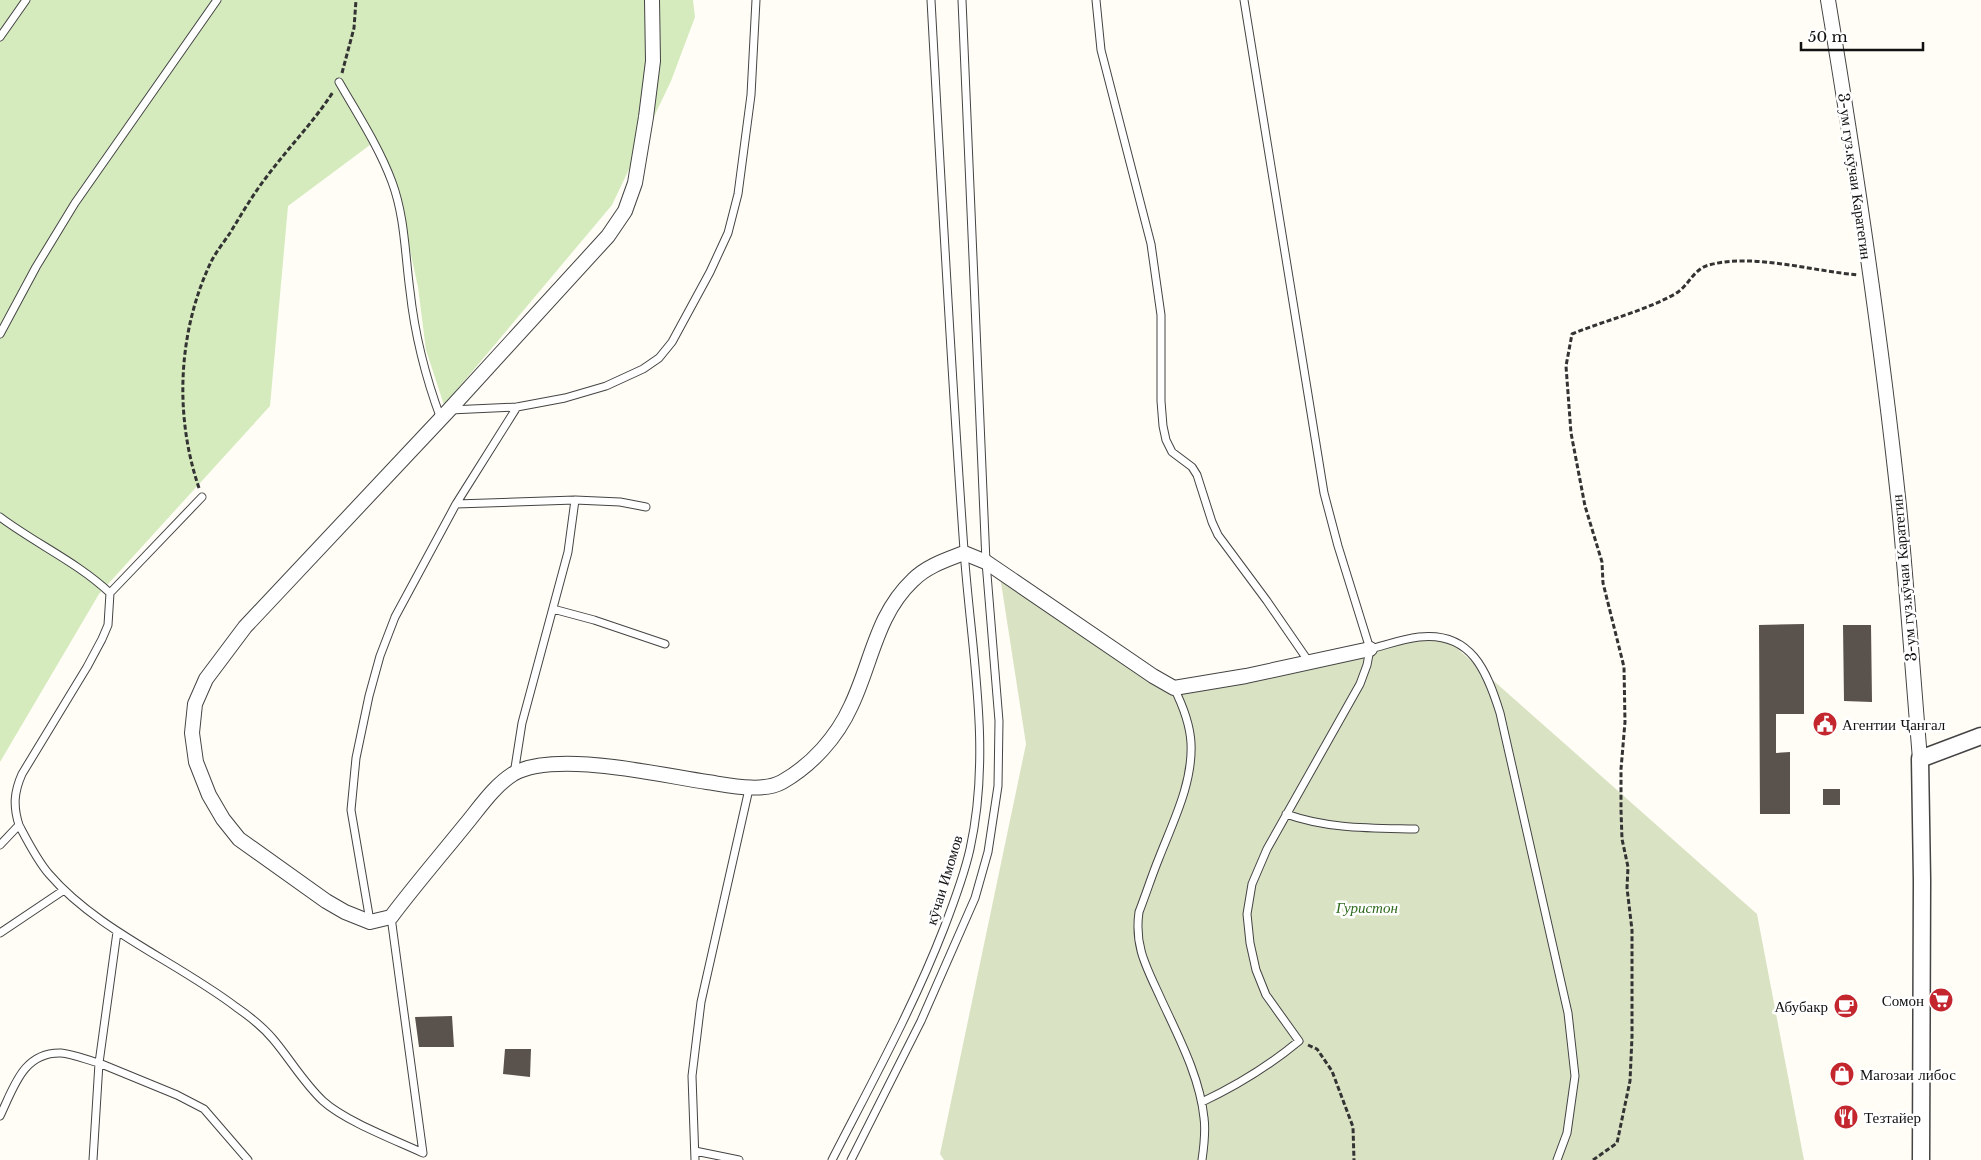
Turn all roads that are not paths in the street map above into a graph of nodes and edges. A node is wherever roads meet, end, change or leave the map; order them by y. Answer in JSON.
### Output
{"nodes":[{"id":1,"x":26,"y":0,"type":"edge"},
{"id":2,"x":217,"y":0,"type":"edge"},
{"id":3,"x":652,"y":0,"type":"edge"},
{"id":4,"x":756,"y":0,"type":"edge"},
{"id":5,"x":931,"y":0,"type":"edge"},
{"id":6,"x":962,"y":0,"type":"edge"},
{"id":7,"x":1096,"y":0,"type":"edge"},
{"id":8,"x":1244,"y":0,"type":"edge"},
{"id":9,"x":1828,"y":0,"type":"edge"},
{"id":10,"x":0,"y":37,"type":"edge"},
{"id":11,"x":339,"y":82,"type":"road end"},
{"id":12,"x":0,"y":334,"type":"edge"},
{"id":13,"x":517,"y":407,"type":"junction"},
{"id":14,"x":445,"y":415,"type":"junction"},
{"id":15,"x":202,"y":497,"type":"road end"},
{"id":16,"x":576,"y":500,"type":"junction"},
{"id":17,"x":456,"y":504,"type":"junction"},
{"id":18,"x":646,"y":507,"type":"dead end"},
{"id":19,"x":0,"y":517,"type":"edge"},
{"id":20,"x":964,"y":553,"type":"junction"},
{"id":21,"x":986,"y":562,"type":"junction"},
{"id":22,"x":110,"y":593,"type":"junction"},
{"id":23,"x":553,"y":609,"type":"junction"},
{"id":24,"x":665,"y":644,"type":"dead end"},
{"id":25,"x":1370,"y":649,"type":"junction"},
{"id":26,"x":1309,"y":662,"type":"junction"},
{"id":27,"x":1174,"y":688,"type":"junction"},
{"id":28,"x":1981,"y":736,"type":"edge"},
{"id":29,"x":1920,"y":759,"type":"junction"},
{"id":30,"x":514,"y":774,"type":"junction"},
{"id":31,"x":749,"y":788,"type":"junction"},
{"id":32,"x":1286,"y":814,"type":"junction"},
{"id":33,"x":19,"y":826,"type":"junction"},
{"id":34,"x":1415,"y":829,"type":"dead end"},
{"id":35,"x":0,"y":845,"type":"edge"},
{"id":36,"x":64,"y":890,"type":"junction"},
{"id":37,"x":391,"y":917,"type":"junction"},
{"id":38,"x":370,"y":922,"type":"junction"},
{"id":39,"x":117,"y":932,"type":"junction"},
{"id":40,"x":0,"y":933,"type":"edge"},
{"id":41,"x":99,"y":1063,"type":"junction"},
{"id":42,"x":1202,"y":1102,"type":"junction"},
{"id":43,"x":0,"y":1116,"type":"edge"},
{"id":44,"x":695,"y":1151,"type":"junction"},
{"id":45,"x":423,"y":1156,"type":"edge"},
{"id":46,"x":93,"y":1160,"type":"edge"},
{"id":47,"x":248,"y":1160,"type":"edge"},
{"id":48,"x":695,"y":1160,"type":"edge"},
{"id":49,"x":738,"y":1160,"type":"edge"},
{"id":50,"x":832,"y":1160,"type":"edge"},
{"id":51,"x":851,"y":1160,"type":"edge"},
{"id":52,"x":1202,"y":1160,"type":"edge"},
{"id":53,"x":1557,"y":1160,"type":"edge"},
{"id":54,"x":1921,"y":1160,"type":"edge"}],
"edges":[{"from":1,"to":10,"type":"lane"},
{"from":2,"to":12,"type":"lane"},
{"from":3,"to":14,"type":"street"},
{"from":4,"to":13,"type":"lane"},
{"from":5,"to":20,"type":"lane","name":"кӯчаи Имомов"},
{"from":6,"to":21,"type":"lane","name":"кӯчаи Имомов"},
{"from":7,"to":26,"type":"lane"},
{"from":8,"to":25,"type":"lane"},
{"from":9,"to":29,"type":"street","name":"3-ум гуз.кӯчаи Каратегин"},
{"from":11,"to":14,"type":"lane"},
{"from":13,"to":14,"type":"lane"},
{"from":13,"to":17,"type":"lane"},
{"from":14,"to":38,"type":"street"},
{"from":15,"to":22,"type":"lane"},
{"from":16,"to":17,"type":"lane"},
{"from":16,"to":18,"type":"lane"},
{"from":16,"to":23,"type":"lane"},
{"from":17,"to":38,"type":"lane"},
{"from":19,"to":22,"type":"lane"},
{"from":20,"to":21,"type":"street"},
{"from":20,"to":31,"type":"street"},
{"from":20,"to":50,"type":"lane","name":"кӯчаи Имомов"},
{"from":21,"to":27,"type":"street"},
{"from":21,"to":51,"type":"lane","name":"кӯчаи Имомов"},
{"from":22,"to":33,"type":"lane"},
{"from":23,"to":24,"type":"lane"},
{"from":23,"to":30,"type":"lane"},
{"from":25,"to":26,"type":"street"},
{"from":25,"to":32,"type":"lane"},
{"from":25,"to":53,"type":"lane"},
{"from":26,"to":27,"type":"street"},
{"from":27,"to":42,"type":"lane"},
{"from":28,"to":29,"type":"street"},
{"from":29,"to":54,"type":"street","name":"3-ум гуз.кӯчаи Каратегин"},
{"from":30,"to":31,"type":"street"},
{"from":30,"to":37,"type":"street"},
{"from":31,"to":44,"type":"lane"},
{"from":32,"to":34,"type":"lane"},
{"from":32,"to":42,"type":"lane"},
{"from":33,"to":35,"type":"lane"},
{"from":33,"to":36,"type":"lane"},
{"from":36,"to":39,"type":"lane"},
{"from":36,"to":40,"type":"lane"},
{"from":37,"to":38,"type":"street"},
{"from":37,"to":45,"type":"lane"},
{"from":39,"to":41,"type":"lane"},
{"from":39,"to":45,"type":"lane"},
{"from":41,"to":43,"type":"lane"},
{"from":41,"to":46,"type":"lane"},
{"from":41,"to":47,"type":"lane"},
{"from":42,"to":52,"type":"lane"},
{"from":44,"to":48,"type":"lane"},
{"from":44,"to":49,"type":"lane"}]}
